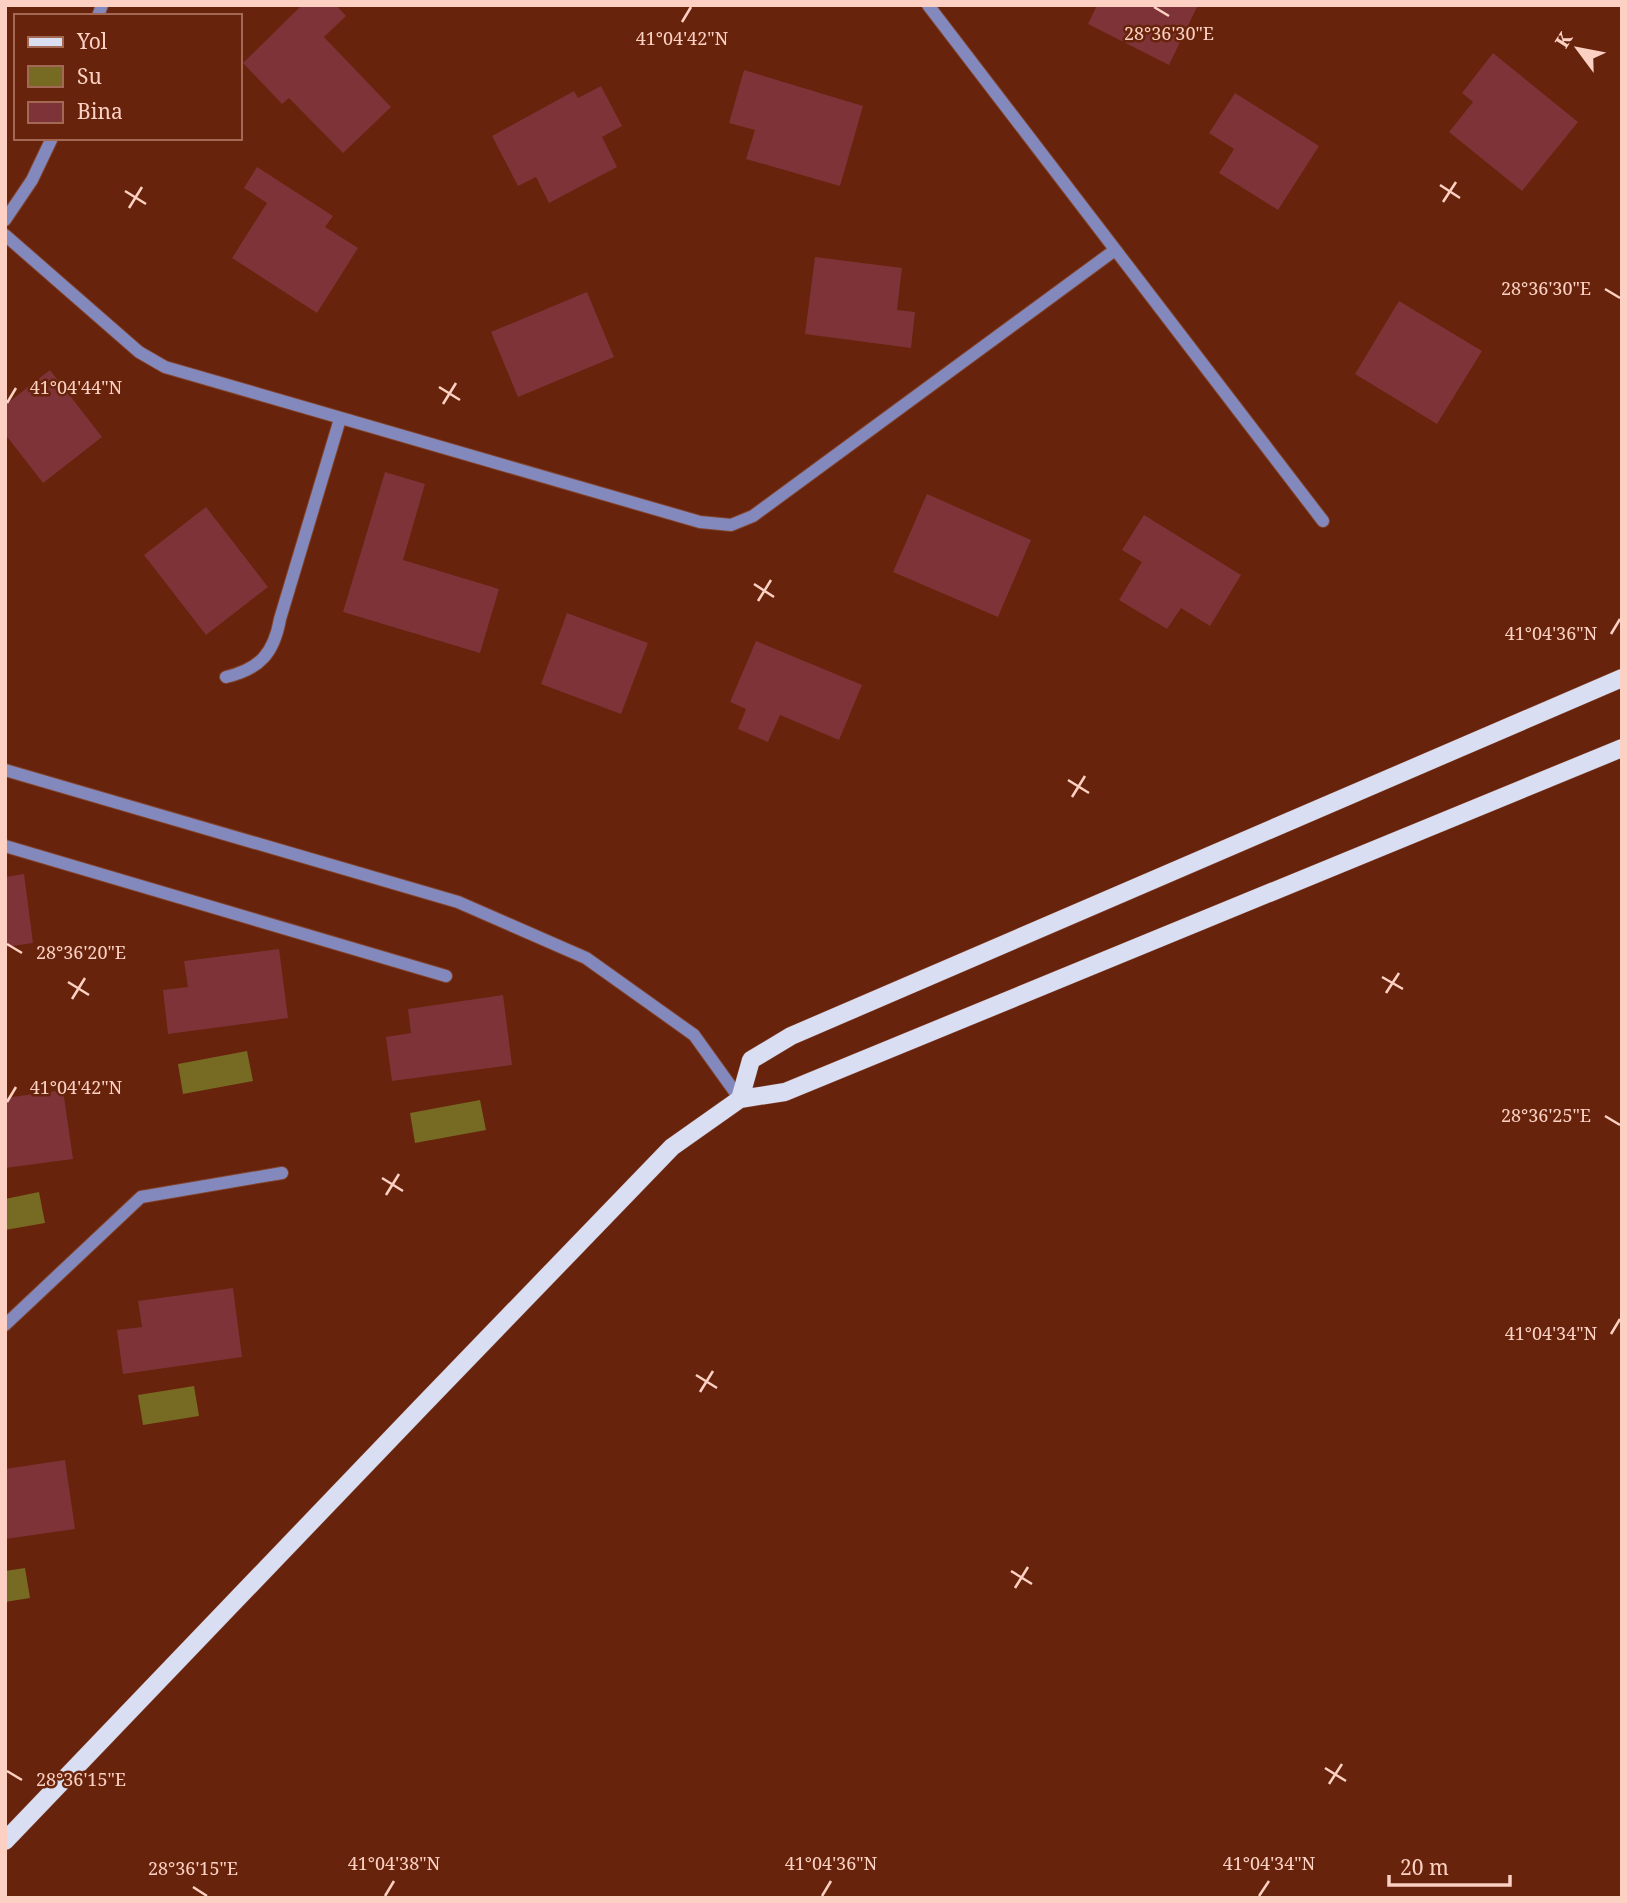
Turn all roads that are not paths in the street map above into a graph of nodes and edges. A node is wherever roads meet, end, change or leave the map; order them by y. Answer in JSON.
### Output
{"nodes":[{"id":1,"x":928,"y":5,"type":"edge"},
{"id":2,"x":51,"y":140,"type":"edge"},
{"id":3,"x":5,"y":220,"type":"edge"},
{"id":4,"x":5,"y":234,"type":"edge"},
{"id":5,"x":1115,"y":250,"type":"junction"},
{"id":6,"x":340,"y":419,"type":"junction"},
{"id":7,"x":1323,"y":521,"type":"dead end"},
{"id":8,"x":226,"y":677,"type":"dead end"},
{"id":9,"x":1622,"y":678,"type":"edge"},
{"id":10,"x":1622,"y":748,"type":"edge"},
{"id":11,"x":5,"y":770,"type":"edge"},
{"id":12,"x":5,"y":846,"type":"edge"},
{"id":13,"x":446,"y":976,"type":"dead end"},
{"id":14,"x":740,"y":1099,"type":"junction"},
{"id":15,"x":282,"y":1173,"type":"dead end"},
{"id":16,"x":5,"y":1325,"type":"edge"},
{"id":17,"x":5,"y":1842,"type":"edge"}],
"edges":[{"from":1,"to":5,"type":"street"},
{"from":2,"to":3,"type":"street"},
{"from":4,"to":6,"type":"street"},
{"from":5,"to":6,"type":"street"},
{"from":5,"to":7,"type":"street"},
{"from":6,"to":8,"type":"street"},
{"from":9,"to":14,"type":"main road"},
{"from":10,"to":14,"type":"main road"},
{"from":11,"to":14,"type":"street"},
{"from":12,"to":13,"type":"street"},
{"from":14,"to":17,"type":"main road"},
{"from":15,"to":16,"type":"street"}]}
